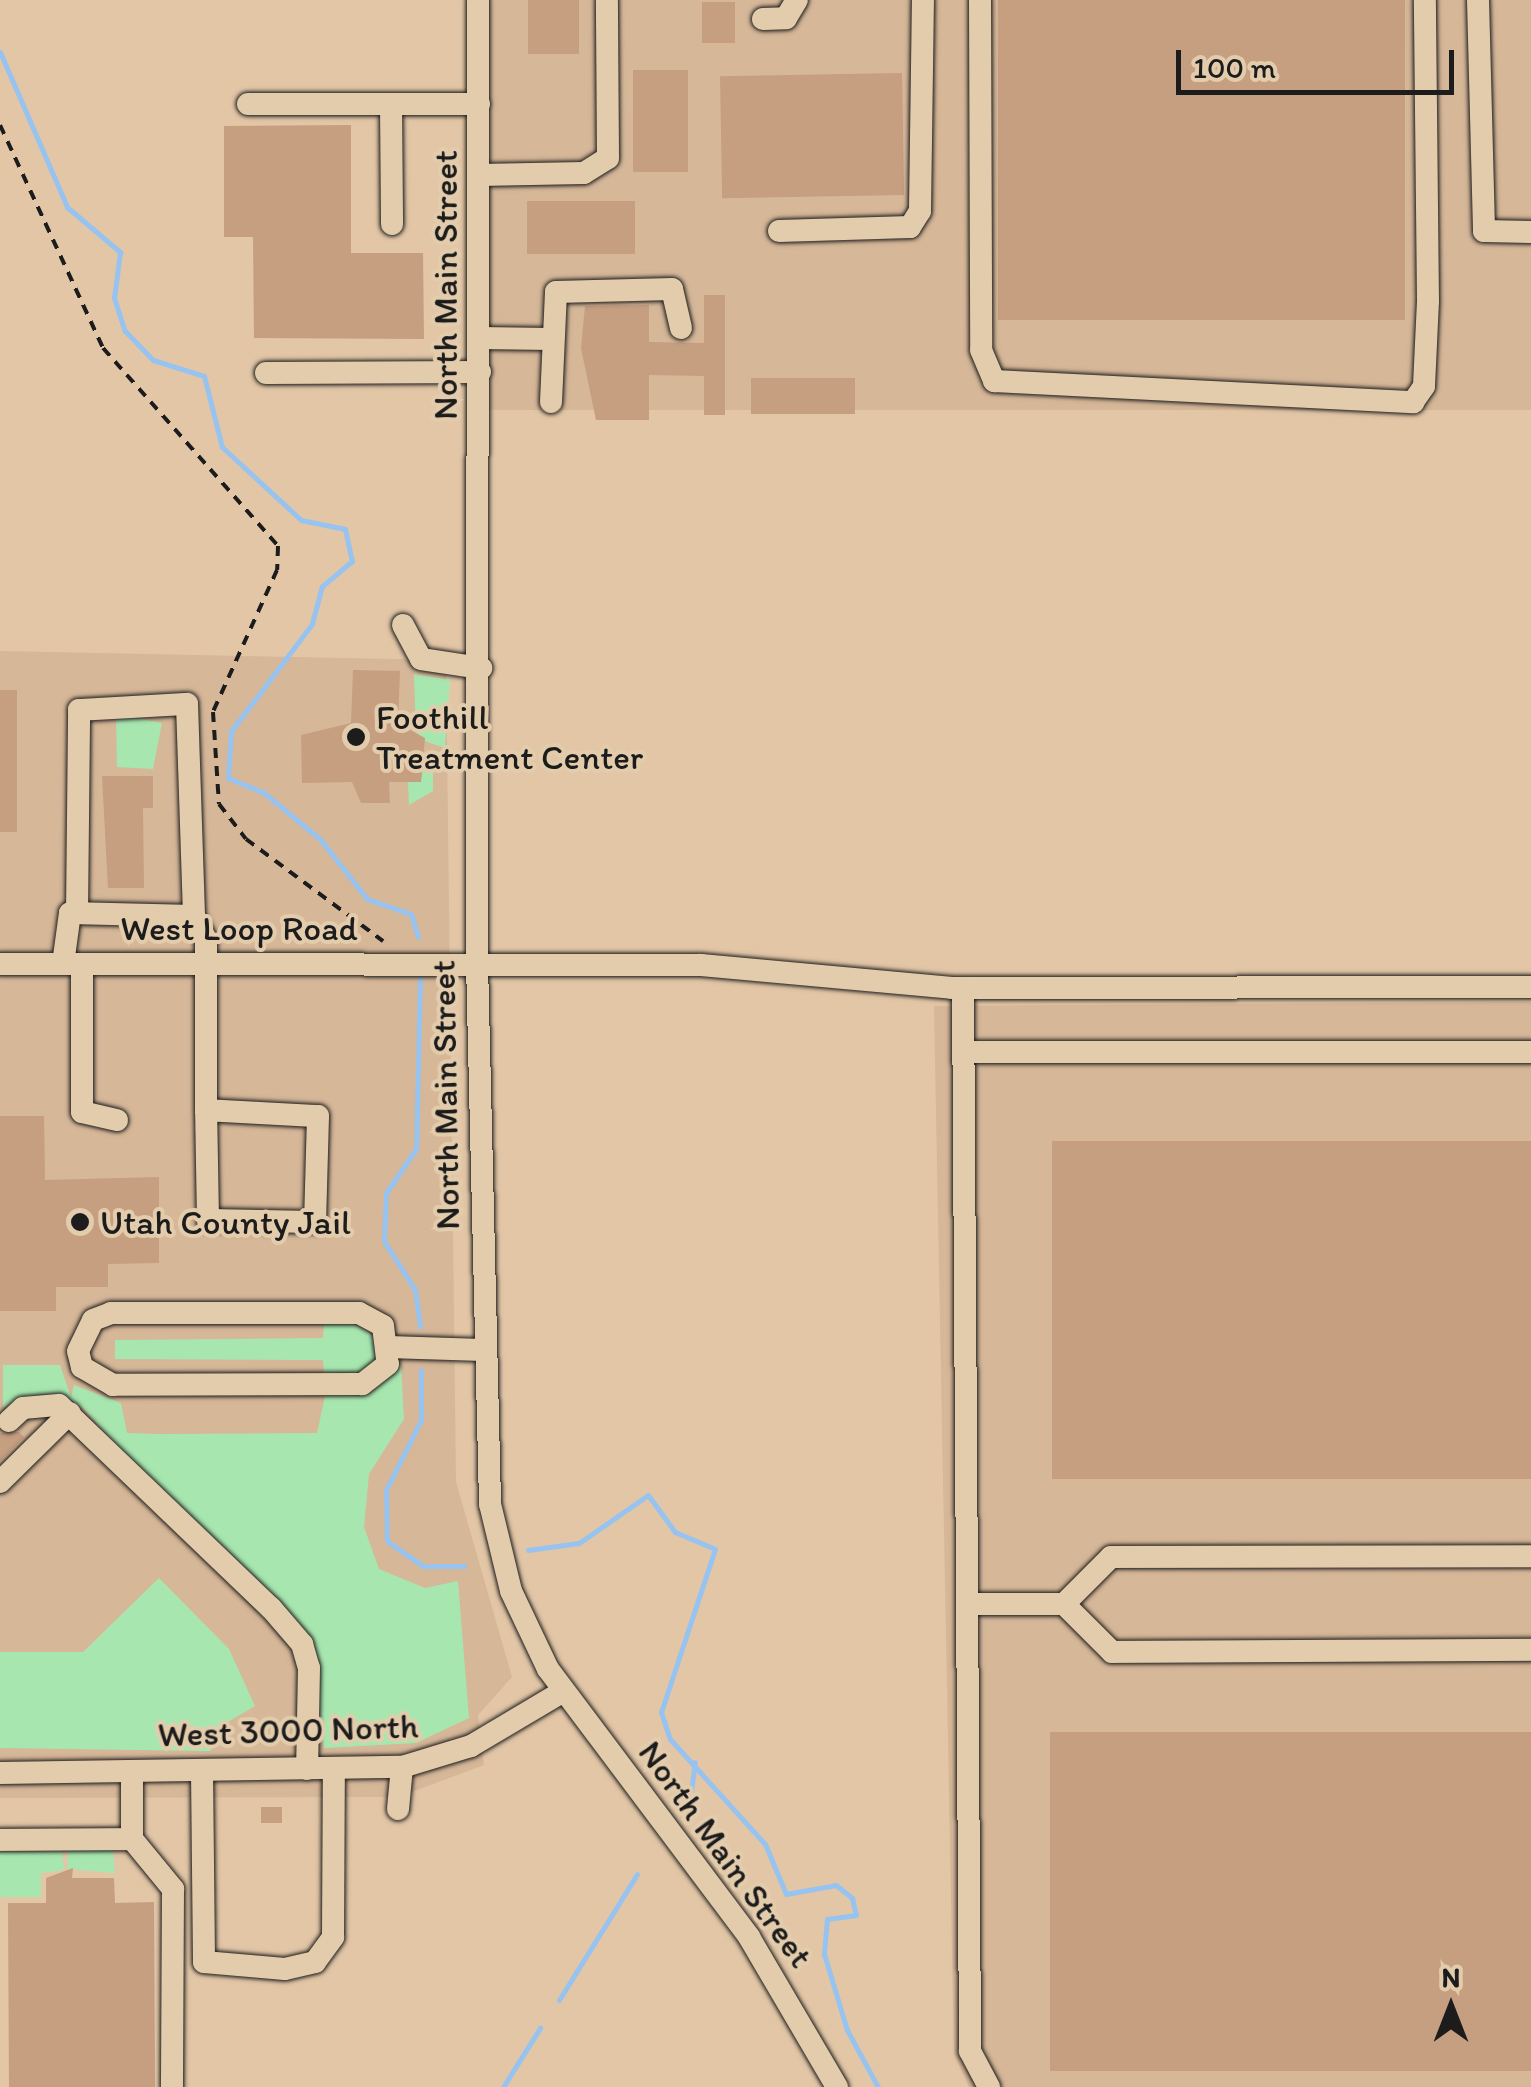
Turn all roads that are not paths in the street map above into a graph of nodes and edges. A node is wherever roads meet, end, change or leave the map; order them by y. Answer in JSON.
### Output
{"nodes":[{"id":1,"x":478,"y":0,"type":"edge"},
{"id":2,"x":607,"y":0,"type":"edge"},
{"id":3,"x":797,"y":0,"type":"edge"},
{"id":4,"x":923,"y":0,"type":"edge"},
{"id":5,"x":980,"y":0,"type":"edge"},
{"id":6,"x":1425,"y":0,"type":"edge"},
{"id":7,"x":1478,"y":0,"type":"edge"},
{"id":8,"x":763,"y":18,"type":"dead end"},
{"id":9,"x":248,"y":104,"type":"dead end"},
{"id":10,"x":391,"y":104,"type":"junction"},
{"id":11,"x":479,"y":104,"type":"junction"},
{"id":12,"x":479,"y":175,"type":"junction"},
{"id":13,"x":392,"y":224,"type":"dead end"},
{"id":14,"x":779,"y":231,"type":"dead end"},
{"id":15,"x":1531,"y":232,"type":"edge"},
{"id":16,"x":681,"y":328,"type":"dead end"},
{"id":17,"x":480,"y":338,"type":"junction"},
{"id":18,"x":550,"y":339,"type":"junction"},
{"id":19,"x":480,"y":372,"type":"junction"},
{"id":20,"x":266,"y":373,"type":"dead end"},
{"id":21,"x":551,"y":402,"type":"dead end"},
{"id":22,"x":404,"y":625,"type":"dead end"},
{"id":23,"x":481,"y":668,"type":"junction"},
{"id":24,"x":78,"y":914,"type":"junction"},
{"id":25,"x":194,"y":916,"type":"junction"},
{"id":26,"x":478,"y":962,"type":"junction"},
{"id":27,"x":0,"y":964,"type":"edge"},
{"id":28,"x":72,"y":964,"type":"junction"},
{"id":29,"x":207,"y":964,"type":"junction"},
{"id":30,"x":1531,"y":987,"type":"edge"},
{"id":31,"x":962,"y":988,"type":"junction"},
{"id":32,"x":966,"y":1052,"type":"junction"},
{"id":33,"x":1531,"y":1052,"type":"edge"},
{"id":34,"x":206,"y":1110,"type":"junction"},
{"id":35,"x":117,"y":1120,"type":"dead end"},
{"id":36,"x":388,"y":1347,"type":"junction"},
{"id":37,"x":483,"y":1350,"type":"junction"},
{"id":38,"x":70,"y":1413,"type":"junction"},
{"id":39,"x":9,"y":1421,"type":"dead end"},
{"id":40,"x":0,"y":1482,"type":"edge"},
{"id":41,"x":1531,"y":1556,"type":"edge"},
{"id":42,"x":969,"y":1604,"type":"junction"},
{"id":43,"x":1064,"y":1604,"type":"junction"},
{"id":44,"x":1531,"y":1650,"type":"edge"},
{"id":45,"x":562,"y":1692,"type":"junction"},
{"id":46,"x":402,"y":1767,"type":"junction"},
{"id":47,"x":308,"y":1769,"type":"junction"},
{"id":48,"x":334,"y":1769,"type":"junction"},
{"id":49,"x":202,"y":1770,"type":"junction"},
{"id":50,"x":132,"y":1771,"type":"junction"},
{"id":51,"x":0,"y":1772,"type":"edge"},
{"id":52,"x":398,"y":1809,"type":"dead end"},
{"id":53,"x":132,"y":1839,"type":"junction"},
{"id":54,"x":0,"y":1840,"type":"edge"},
{"id":55,"x":172,"y":2087,"type":"edge"},
{"id":56,"x":836,"y":2087,"type":"edge"},
{"id":57,"x":989,"y":2087,"type":"edge"}],
"edges":[{"from":1,"to":11,"type":"street","name":"North Main Street"},
{"from":2,"to":12,"type":"street"},
{"from":3,"to":8,"type":"street"},
{"from":4,"to":14,"type":"street"},
{"from":5,"to":6,"type":"street"},
{"from":7,"to":15,"type":"street"},
{"from":9,"to":10,"type":"street"},
{"from":10,"to":11,"type":"street"},
{"from":10,"to":13,"type":"street"},
{"from":11,"to":12,"type":"street","name":"North Main Street"},
{"from":12,"to":17,"type":"street","name":"North Main Street"},
{"from":16,"to":18,"type":"street"},
{"from":17,"to":18,"type":"street"},
{"from":17,"to":19,"type":"street","name":"North Main Street"},
{"from":18,"to":21,"type":"street"},
{"from":19,"to":20,"type":"street"},
{"from":19,"to":23,"type":"street","name":"North Main Street"},
{"from":22,"to":23,"type":"street"},
{"from":23,"to":26,"type":"street","name":"North Main Street"},
{"from":24,"to":25,"type":"street"},
{"from":24,"to":25,"type":"street"},
{"from":24,"to":28,"type":"street"},
{"from":25,"to":29,"type":"street"},
{"from":26,"to":29,"type":"street","name":"West Loop Road"},
{"from":26,"to":31,"type":"street","name":"West Loop Road"},
{"from":26,"to":37,"type":"street","name":"North Main Street"},
{"from":27,"to":28,"type":"street","name":"West Loop Road"},
{"from":28,"to":29,"type":"street","name":"West Loop Road"},
{"from":28,"to":35,"type":"street"},
{"from":29,"to":34,"type":"street"},
{"from":30,"to":31,"type":"street","name":"West Loop Road"},
{"from":31,"to":32,"type":"street"},
{"from":32,"to":33,"type":"street"},
{"from":32,"to":42,"type":"street"},
{"from":34,"to":34,"type":"street"},
{"from":36,"to":36,"type":"street"},
{"from":36,"to":37,"type":"street"},
{"from":37,"to":45,"type":"street","name":"North Main Street"},
{"from":38,"to":39,"type":"street"},
{"from":38,"to":40,"type":"street"},
{"from":38,"to":47,"type":"street"},
{"from":41,"to":43,"type":"street"},
{"from":42,"to":43,"type":"street"},
{"from":42,"to":57,"type":"street"},
{"from":43,"to":44,"type":"street"},
{"from":45,"to":46,"type":"street","name":"West 3000 North"},
{"from":45,"to":56,"type":"street","name":"North Main Street"},
{"from":46,"to":48,"type":"street","name":"West 3000 North"},
{"from":46,"to":52,"type":"street"},
{"from":47,"to":48,"type":"street","name":"West 3000 North"},
{"from":47,"to":49,"type":"street","name":"West 3000 North"},
{"from":48,"to":49,"type":"street"},
{"from":49,"to":50,"type":"street","name":"West 3000 North"},
{"from":50,"to":51,"type":"street","name":"West 3000 North"},
{"from":50,"to":53,"type":"street"},
{"from":53,"to":54,"type":"street"},
{"from":53,"to":55,"type":"street"}]}
